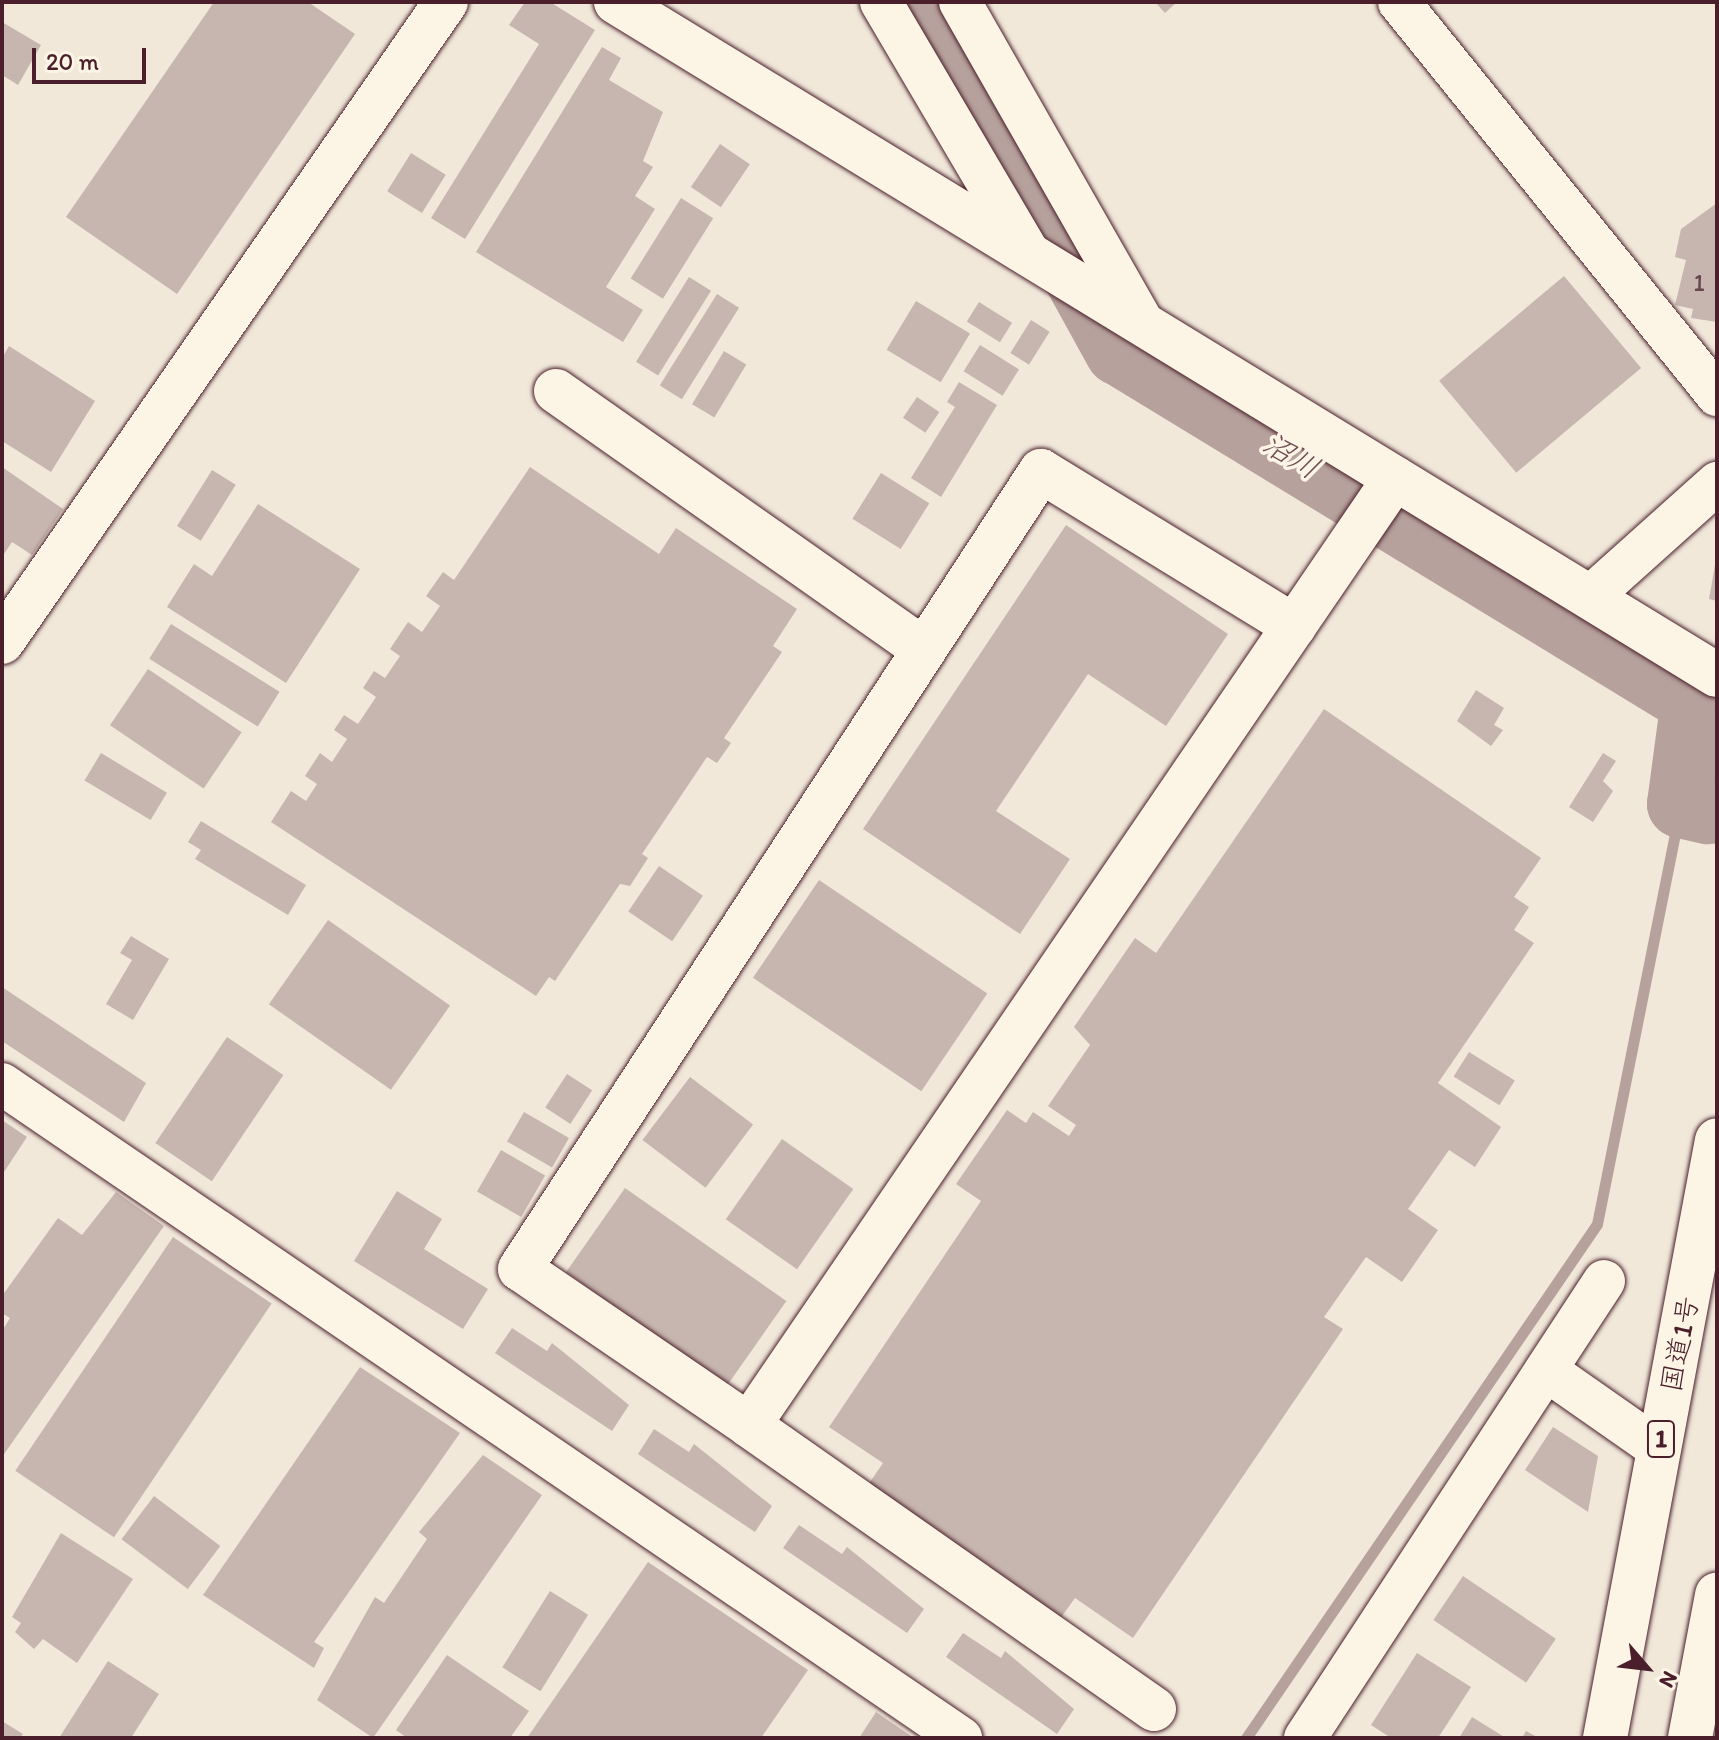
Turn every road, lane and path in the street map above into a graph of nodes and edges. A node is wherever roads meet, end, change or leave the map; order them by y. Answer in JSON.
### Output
{"nodes":[{"id":1,"x":446,"y":2,"type":"edge"},
{"id":2,"x":616,"y":2,"type":"edge"},
{"id":3,"x":881,"y":2,"type":"edge"},
{"id":4,"x":960,"y":2,"type":"edge"},
{"id":5,"x":1399,"y":2,"type":"edge"},
{"id":6,"x":1036,"y":259,"type":"junction"},
{"id":7,"x":1134,"y":318,"type":"junction"},
{"id":8,"x":556,"y":391,"type":"dead end"},
{"id":9,"x":1717,"y":395,"type":"edge"},
{"id":10,"x":1395,"y":478,"type":"junction"},
{"id":11,"x":1717,"y":483,"type":"edge"},
{"id":12,"x":1590,"y":597,"type":"junction"},
{"id":13,"x":1294,"y":626,"type":"junction"},
{"id":14,"x":2,"y":642,"type":"edge"},
{"id":15,"x":924,"y":650,"type":"junction"},
{"id":16,"x":1717,"y":675,"type":"edge"},
{"id":17,"x":2,"y":1084,"type":"edge"},
{"id":18,"x":1717,"y":1140,"type":"edge"},
{"id":19,"x":1604,"y":1281,"type":"dead end"},
{"id":20,"x":1546,"y":1370,"type":"junction"},
{"id":21,"x":749,"y":1425,"type":"junction"},
{"id":22,"x":1659,"y":1449,"type":"junction"},
{"id":23,"x":1717,"y":1595,"type":"edge"},
{"id":24,"x":1154,"y":1709,"type":"dead end"},
{"id":25,"x":961,"y":1738,"type":"edge"},
{"id":26,"x":1305,"y":1738,"type":"edge"},
{"id":27,"x":1605,"y":1738,"type":"edge"},
{"id":28,"x":1690,"y":1738,"type":"edge"}],
"edges":[{"from":1,"to":14,"type":"main road"},
{"from":2,"to":6,"type":"main road"},
{"from":3,"to":6,"type":"street"},
{"from":4,"to":7,"type":"street"},
{"from":5,"to":9,"type":"street"},
{"from":6,"to":7,"type":"main road"},
{"from":7,"to":10,"type":"main road"},
{"from":8,"to":15,"type":"main road"},
{"from":10,"to":12,"type":"main road"},
{"from":10,"to":13,"type":"main road"},
{"from":11,"to":12,"type":"street"},
{"from":12,"to":16,"type":"main road"},
{"from":13,"to":15,"type":"main road"},
{"from":13,"to":21,"type":"main road"},
{"from":15,"to":21,"type":"main road"},
{"from":17,"to":25,"type":"street"},
{"from":18,"to":22,"type":"main road","name":"国道1号","number":"1"},
{"from":19,"to":20,"type":"street"},
{"from":20,"to":22,"type":"street"},
{"from":20,"to":26,"type":"street"},
{"from":21,"to":24,"type":"main road"},
{"from":22,"to":27,"type":"main road","name":"国道1号","number":"1"},
{"from":23,"to":28,"type":"main road"}]}
